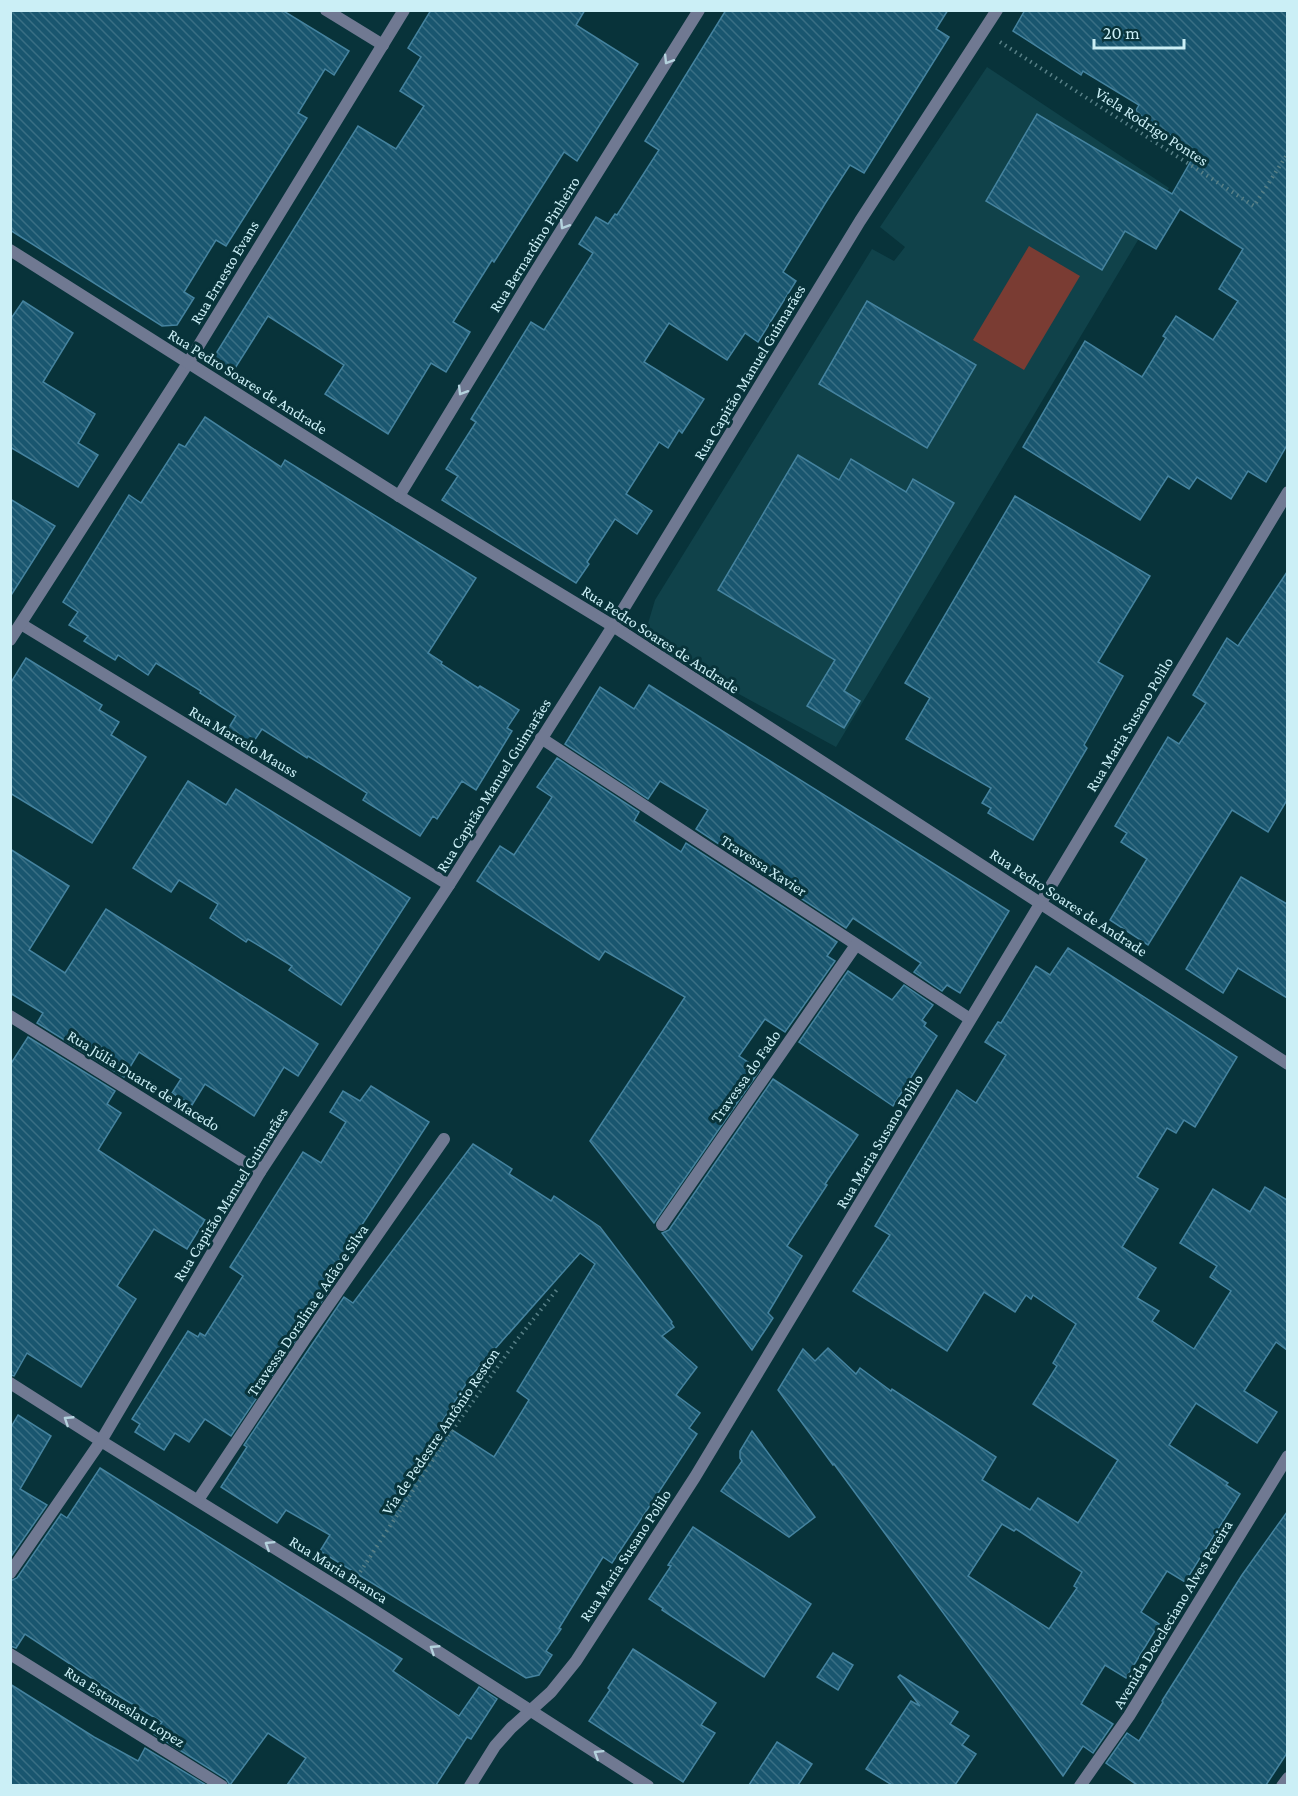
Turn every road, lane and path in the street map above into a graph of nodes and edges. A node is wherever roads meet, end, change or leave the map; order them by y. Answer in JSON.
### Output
{"nodes":[{"id":1,"x":326,"y":10,"type":"edge"},
{"id":2,"x":404,"y":10,"type":"edge"},
{"id":3,"x":699,"y":10,"type":"edge"},
{"id":4,"x":997,"y":10,"type":"edge"},
{"id":5,"x":984,"y":31,"type":"junction"},
{"id":6,"x":383,"y":45,"type":"junction"},
{"id":7,"x":1287,"y":153,"type":"edge"},
{"id":8,"x":10,"y":250,"type":"edge"},
{"id":9,"x":188,"y":363,"type":"junction"},
{"id":10,"x":1287,"y":492,"type":"edge"},
{"id":11,"x":399,"y":496,"type":"junction"},
{"id":12,"x":21,"y":624,"type":"junction"},
{"id":13,"x":613,"y":626,"type":"junction"},
{"id":14,"x":10,"y":640,"type":"edge"},
{"id":15,"x":541,"y":738,"type":"junction"},
{"id":16,"x":449,"y":885,"type":"junction"},
{"id":17,"x":1040,"y":903,"type":"junction"},
{"id":18,"x":856,"y":945,"type":"junction"},
{"id":19,"x":10,"y":1016,"type":"edge"},
{"id":20,"x":970,"y":1020,"type":"junction"},
{"id":21,"x":1287,"y":1064,"type":"edge"},
{"id":22,"x":444,"y":1139,"type":"dead end"},
{"id":23,"x":260,"y":1172,"type":"junction"},
{"id":24,"x":662,"y":1225,"type":"dead end"},
{"id":25,"x":559,"y":1287,"type":"dead end"},
{"id":26,"x":10,"y":1383,"type":"edge"},
{"id":27,"x":101,"y":1441,"type":"junction"},
{"id":28,"x":1287,"y":1456,"type":"edge"},
{"id":29,"x":198,"y":1500,"type":"junction"},
{"id":30,"x":10,"y":1573,"type":"edge"},
{"id":31,"x":347,"y":1593,"type":"junction"},
{"id":32,"x":10,"y":1654,"type":"edge"},
{"id":33,"x":530,"y":1711,"type":"junction"},
{"id":34,"x":1287,"y":1778,"type":"edge"},
{"id":35,"x":222,"y":1785,"type":"edge"},
{"id":36,"x":470,"y":1785,"type":"edge"},
{"id":37,"x":648,"y":1785,"type":"edge"},
{"id":38,"x":1080,"y":1785,"type":"edge"},
{"id":39,"x":1282,"y":1785,"type":"edge"}],
"edges":[{"from":1,"to":6,"type":"street"},
{"from":2,"to":6,"type":"street","name":"Rua Ernesto Evans"},
{"from":3,"to":11,"type":"street","name":"Rua Bernardino Pinheiro","one_way":true},
{"from":4,"to":5,"type":"street","name":"Rua Capitão Manuel Guimarães"},
{"from":5,"to":7,"type":"path","name":"Viela Rodrigo Pontes"},
{"from":5,"to":13,"type":"street","name":"Rua Capitão Manuel Guimarães"},
{"from":6,"to":9,"type":"street","name":"Rua Ernesto Evans"},
{"from":8,"to":9,"type":"street","name":"Rua Pedro Soares de Andrade"},
{"from":9,"to":11,"type":"street","name":"Rua Pedro Soares de Andrade"},
{"from":9,"to":12,"type":"street","name":"Rua Ernesto Evans"},
{"from":10,"to":17,"type":"street","name":"Rua Maria Susano Polilo"},
{"from":11,"to":13,"type":"street","name":"Rua Pedro Soares de Andrade"},
{"from":12,"to":14,"type":"street","name":"Rua Ernesto Evans"},
{"from":12,"to":16,"type":"street","name":"Rua Marcelo Mauss"},
{"from":13,"to":15,"type":"street","name":"Rua Capitão Manuel Guimarães"},
{"from":13,"to":17,"type":"street","name":"Rua Pedro Soares de Andrade"},
{"from":15,"to":16,"type":"street","name":"Rua Capitão Manuel Guimarães"},
{"from":15,"to":18,"type":"street","name":"Travessa Xavier"},
{"from":16,"to":23,"type":"street","name":"Rua Capitão Manuel Guimarães"},
{"from":17,"to":20,"type":"street","name":"Rua Maria Susano Polilo"},
{"from":17,"to":21,"type":"street","name":"Rua Pedro Soares de Andrade"},
{"from":18,"to":20,"type":"street","name":"Travessa Xavier"},
{"from":18,"to":24,"type":"street","name":"Travessa do Fado"},
{"from":19,"to":23,"type":"street","name":"Rua Júlia Duarte de Macedo"},
{"from":20,"to":33,"type":"street","name":"Rua Maria Susano Polilo"},
{"from":22,"to":29,"type":"street","name":"Travessa Doralina e Adão e Silva"},
{"from":23,"to":27,"type":"street","name":"Rua Capitão Manuel Guimarães"},
{"from":25,"to":31,"type":"path","name":"Via de Pedestre Antônio Reston"},
{"from":27,"to":26,"type":"street","name":"Rua Maria Branca","one_way":true},
{"from":27,"to":29,"type":"street","name":"Rua Maria Branca"},
{"from":27,"to":30,"type":"street","name":"Rua Capitão Manuel Guimarães"},
{"from":28,"to":38,"type":"street","name":"Avenida Deocleciano Alves Pereira"},
{"from":31,"to":29,"type":"street","name":"Rua Maria Branca","one_way":true},
{"from":33,"to":31,"type":"street","name":"Rua Maria Branca","one_way":true},
{"from":32,"to":35,"type":"street","name":"Rua Estaneslau Lopez"},
{"from":33,"to":36,"type":"street","name":"Rua Maria Susano Polilo"},
{"from":37,"to":33,"type":"street","name":"Rua Maria Branca","one_way":true},
{"from":34,"to":39,"type":"street"}]}
